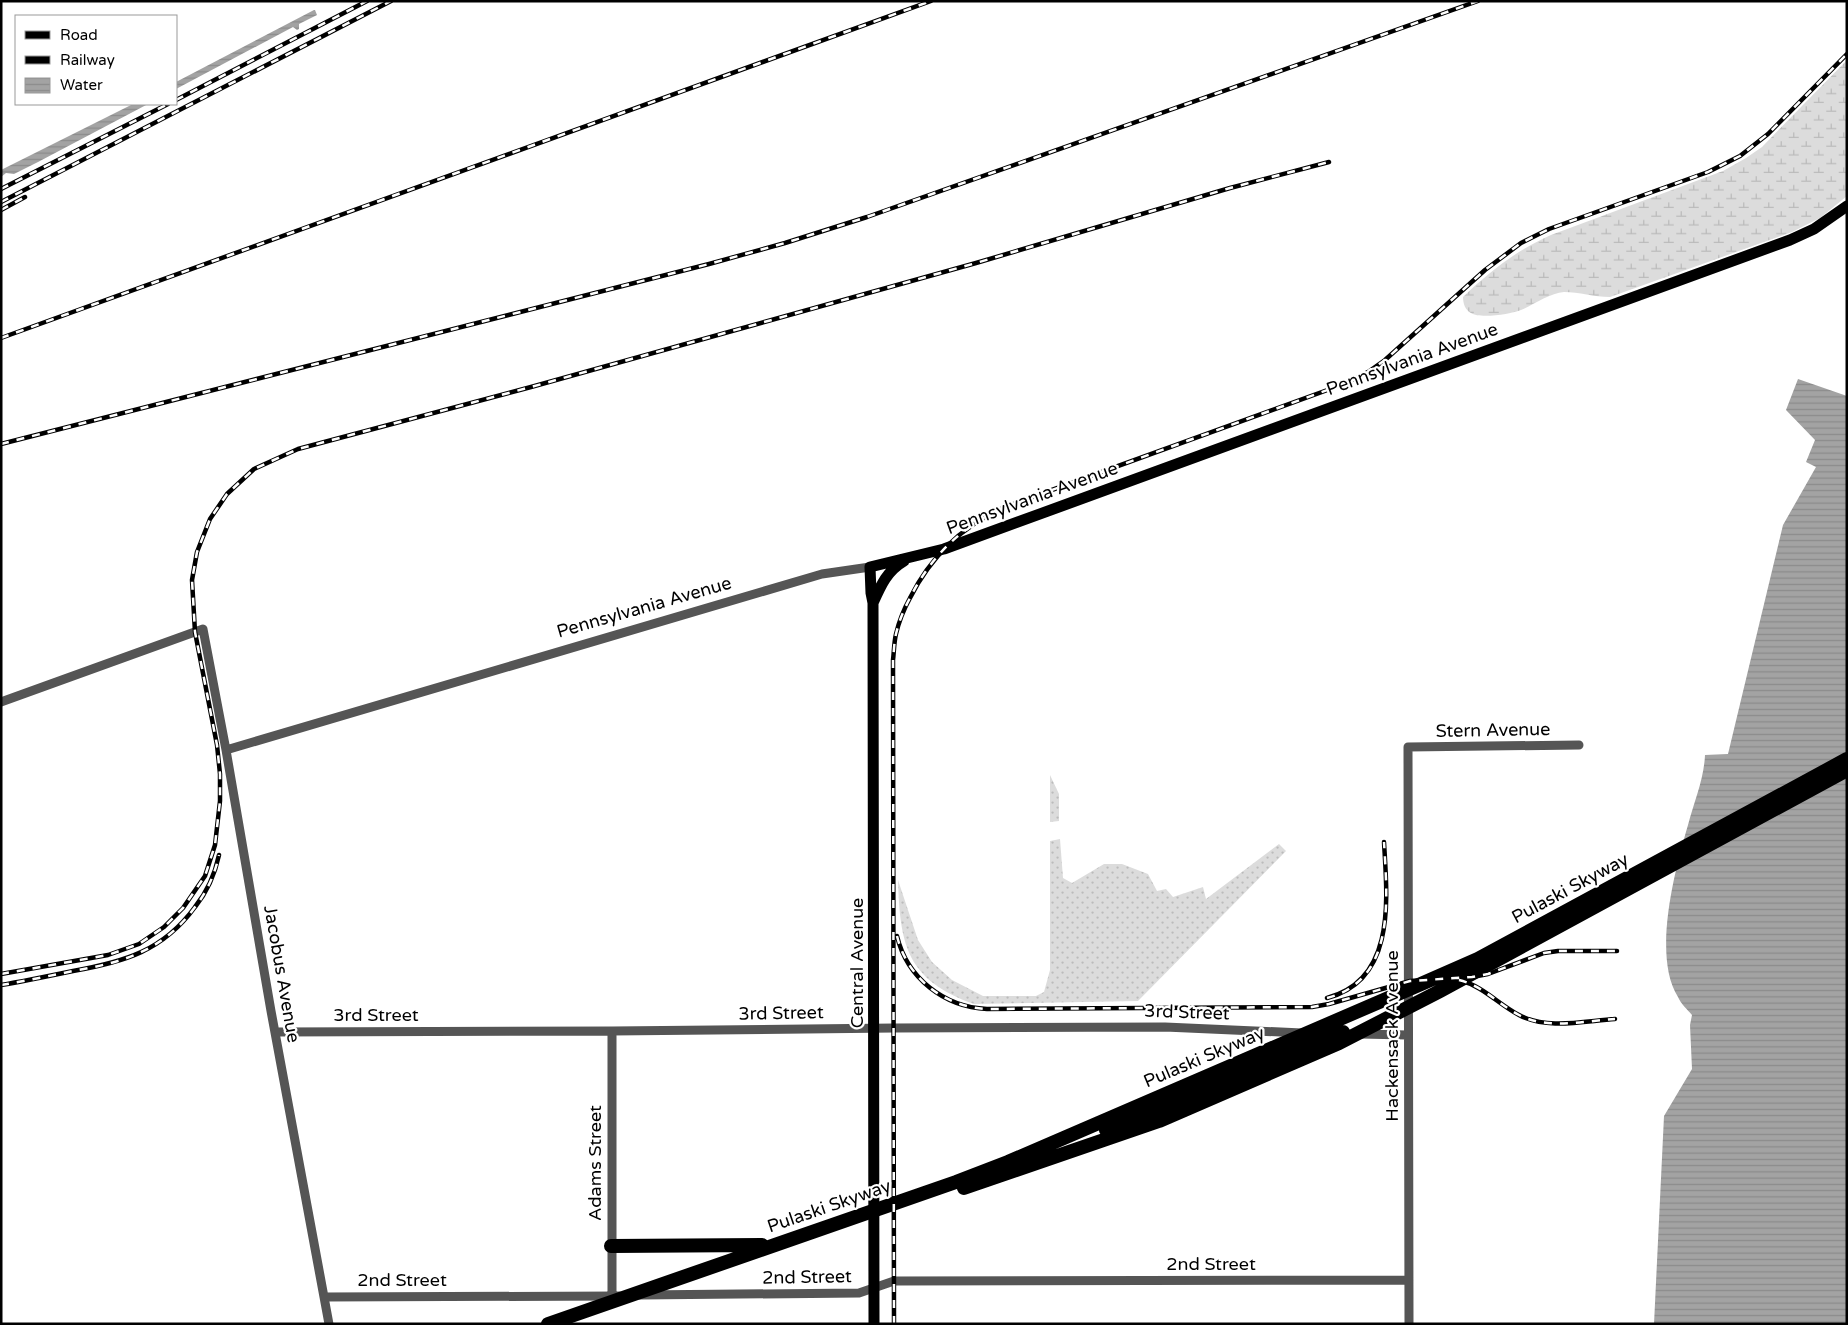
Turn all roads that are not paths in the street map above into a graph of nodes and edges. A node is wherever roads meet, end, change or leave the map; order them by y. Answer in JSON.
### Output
{"nodes":[{"id":1,"x":1847,"y":206,"type":"edge"},
{"id":2,"x":910,"y":558,"type":"junction"},
{"id":3,"x":870,"y":567,"type":"junction"},
{"id":4,"x":873,"y":603,"type":"junction"},
{"id":5,"x":1,"y":702,"type":"edge"},
{"id":6,"x":1579,"y":745,"type":"dead end"},
{"id":7,"x":1408,"y":747,"type":"joint"},
{"id":8,"x":226,"y":750,"type":"junction"},
{"id":9,"x":1847,"y":759,"type":"edge"},
{"id":10,"x":1847,"y":770,"type":"edge"},
{"id":11,"x":1421,"y":984,"type":"junction"},
{"id":12,"x":1440,"y":990,"type":"junction"},
{"id":13,"x":874,"y":1028,"type":"junction"},
{"id":14,"x":612,"y":1031,"type":"junction"},
{"id":15,"x":275,"y":1032,"type":"junction"},
{"id":16,"x":1407,"y":1035,"type":"junction"},
{"id":17,"x":1301,"y":1048,"type":"junction"},
{"id":18,"x":611,"y":1246,"type":"junction"},
{"id":19,"x":1408,"y":1280,"type":"junction"},
{"id":20,"x":874,"y":1287,"type":"junction"},
{"id":21,"x":612,"y":1296,"type":"junction"},
{"id":22,"x":324,"y":1297,"type":"junction"},
{"id":23,"x":329,"y":1324,"type":"edge"},
{"id":24,"x":548,"y":1324,"type":"edge"},
{"id":25,"x":574,"y":1324,"type":"edge"},
{"id":26,"x":874,"y":1324,"type":"edge"},
{"id":27,"x":1409,"y":1324,"type":"edge"}],
"edges":[{"from":1,"to":2,"type":"main road","name":"Pennsylvania Avenue"},
{"from":2,"to":3,"type":"main road","name":"Pennsylvania Avenue"},
{"from":2,"to":4,"type":"main road","name":"Central Avenue"},
{"from":3,"to":4,"type":"main road","name":"Central Avenue"},
{"from":3,"to":8,"type":"street","name":"Pennsylvania Avenue"},
{"from":4,"to":13,"type":"main road","name":"Central Avenue"},
{"from":5,"to":8,"type":"street","name":"Jacobus Avenue"},
{"from":6,"to":7,"type":"street","name":"Stern Avenue"},
{"from":7,"to":16,"type":"street","name":"Hackensack Avenue"},
{"from":8,"to":15,"type":"street","name":"Jacobus Avenue"},
{"from":9,"to":11,"type":"highway","name":"Pulaski Skyway"},
{"from":10,"to":12,"type":"highway","name":"Pulaski Skyway"},
{"from":11,"to":17,"type":"highway"},
{"from":11,"to":24,"type":"highway","name":"Pulaski Skyway"},
{"from":12,"to":17,"type":"highway"},
{"from":12,"to":25,"type":"highway","name":"Pulaski Skyway"},
{"from":13,"to":14,"type":"street","name":"3rd Street"},
{"from":13,"to":16,"type":"street","name":"3rd Street"},
{"from":13,"to":20,"type":"main road","name":"Central Avenue"},
{"from":14,"to":15,"type":"street","name":"3rd Street"},
{"from":14,"to":18,"type":"street","name":"Adams Street"},
{"from":15,"to":22,"type":"street","name":"Jacobus Avenue"},
{"from":16,"to":19,"type":"street","name":"Hackensack Avenue"},
{"from":17,"to":18,"type":"highway"},
{"from":18,"to":21,"type":"street","name":"Adams Street"},
{"from":19,"to":20,"type":"street","name":"2nd Street"},
{"from":19,"to":27,"type":"street","name":"Hackensack Avenue"},
{"from":20,"to":21,"type":"street","name":"2nd Street"},
{"from":20,"to":26,"type":"main road","name":"Central Avenue"},
{"from":21,"to":22,"type":"street","name":"2nd Street"},
{"from":22,"to":23,"type":"street","name":"Jacobus Avenue"}]}
